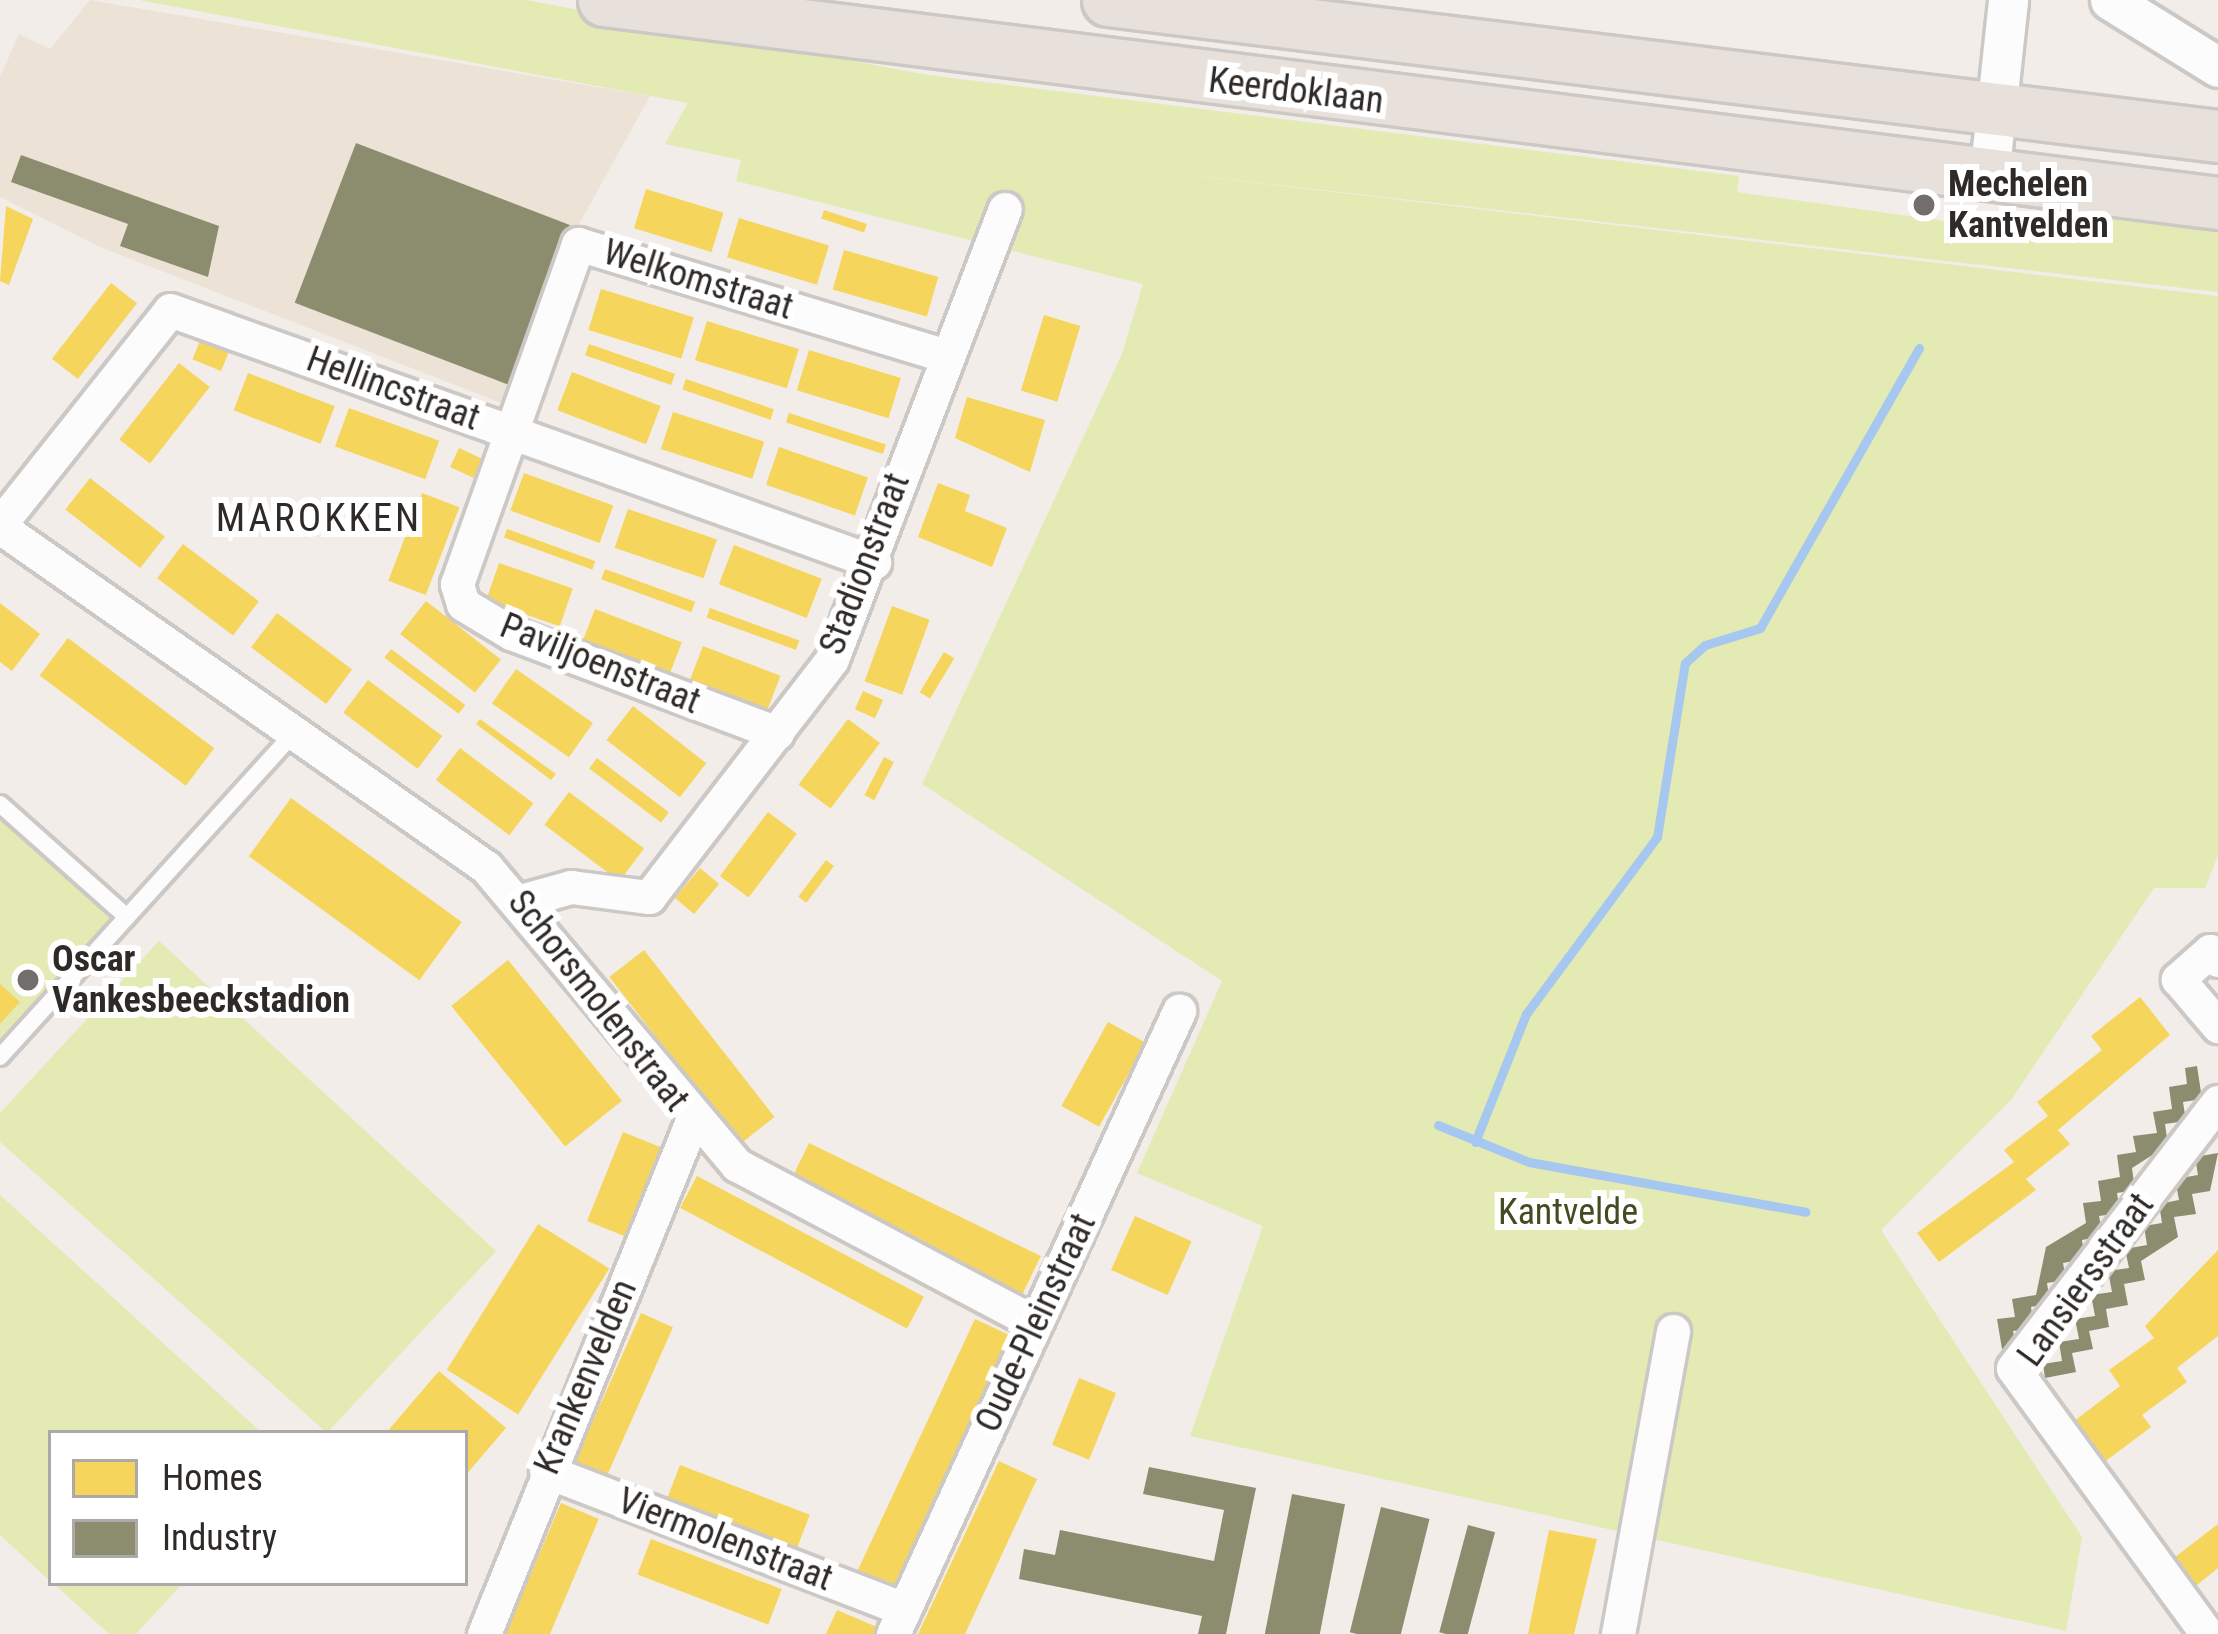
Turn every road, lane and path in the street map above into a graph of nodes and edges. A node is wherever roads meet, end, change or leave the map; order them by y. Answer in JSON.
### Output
{"nodes":[{"id":1,"x":604,"y":0,"type":"edge"},
{"id":2,"x":1108,"y":0,"type":"edge"},
{"id":3,"x":2008,"y":0,"type":"edge"},
{"id":4,"x":2110,"y":0,"type":"edge"},
{"id":5,"x":2218,"y":67,"type":"edge"},
{"id":6,"x":1994,"y":108,"type":"junction"},
{"id":7,"x":2218,"y":136,"type":"edge"},
{"id":8,"x":1989,"y":176,"type":"junction"},
{"id":9,"x":2218,"y":203,"type":"edge"},
{"id":10,"x":1005,"y":208,"type":"dead end"},
{"id":11,"x":940,"y":354,"type":"junction"},
{"id":12,"x":513,"y":432,"type":"junction"},
{"id":13,"x":0,"y":525,"type":"edge"},
{"id":14,"x":874,"y":562,"type":"junction"},
{"id":15,"x":294,"y":733,"type":"junction"},
{"id":16,"x":777,"y":733,"type":"junction"},
{"id":17,"x":0,"y":804,"type":"edge"},
{"id":18,"x":524,"y":900,"type":"junction"},
{"id":19,"x":127,"y":917,"type":"junction"},
{"id":20,"x":2218,"y":960,"type":"edge"},
{"id":21,"x":1180,"y":1012,"type":"dead end"},
{"id":22,"x":2218,"y":1026,"type":"edge"},
{"id":23,"x":0,"y":1057,"type":"edge"},
{"id":24,"x":2218,"y":1102,"type":"edge"},
{"id":25,"x":692,"y":1121,"type":"junction"},
{"id":26,"x":1035,"y":1323,"type":"junction"},
{"id":27,"x":1673,"y":1331,"type":"dead end"},
{"id":28,"x":546,"y":1472,"type":"junction"},
{"id":29,"x":898,"y":1621,"type":"edge"},
{"id":30,"x":484,"y":1634,"type":"edge"},
{"id":31,"x":1618,"y":1634,"type":"edge"},
{"id":32,"x":2206,"y":1634,"type":"edge"}],
"edges":[{"from":1,"to":8,"type":"main road","name":"Keerdoklaan"},
{"from":2,"to":6,"type":"main road","name":"Keerdoklaan"},
{"from":3,"to":6,"type":"street"},
{"from":4,"to":5,"type":"street"},
{"from":6,"to":7,"type":"main road","name":"Keerdoklaan"},
{"from":6,"to":8,"type":"street"},
{"from":8,"to":9,"type":"main road","name":"Keerdoklaan"},
{"from":10,"to":11,"type":"street","name":"Stadionstraat"},
{"from":11,"to":12,"type":"street","name":"Welkomstraat"},
{"from":11,"to":14,"type":"street","name":"Stadionstraat"},
{"from":12,"to":13,"type":"street","name":"Hellincstraat"},
{"from":12,"to":14,"type":"street","name":"Hellincstraat"},
{"from":12,"to":16,"type":"street","name":"Paviljoenstraat"},
{"from":13,"to":15,"type":"street","name":"Schorsmolenstraat"},
{"from":14,"to":16,"type":"street","name":"Stadionstraat"},
{"from":15,"to":18,"type":"street","name":"Schorsmolenstraat"},
{"from":15,"to":19,"type":"lane"},
{"from":16,"to":18,"type":"street","name":"Stadionstraat"},
{"from":17,"to":19,"type":"lane"},
{"from":18,"to":25,"type":"street","name":"Schorsmolenstraat"},
{"from":19,"to":23,"type":"lane"},
{"from":20,"to":22,"type":"street"},
{"from":21,"to":26,"type":"street","name":"Oude-Pleinstraat"},
{"from":24,"to":32,"type":"street","name":"Lansiersstraat"},
{"from":25,"to":26,"type":"street","name":"Schorsmolenstraat"},
{"from":25,"to":28,"type":"street","name":"Krankenvelden"},
{"from":26,"to":29,"type":"street","name":"Oude-Pleinstraat"},
{"from":27,"to":31,"type":"street"},
{"from":28,"to":29,"type":"street","name":"Viermolenstraat"},
{"from":28,"to":30,"type":"street","name":"Krankenvelden"}]}
